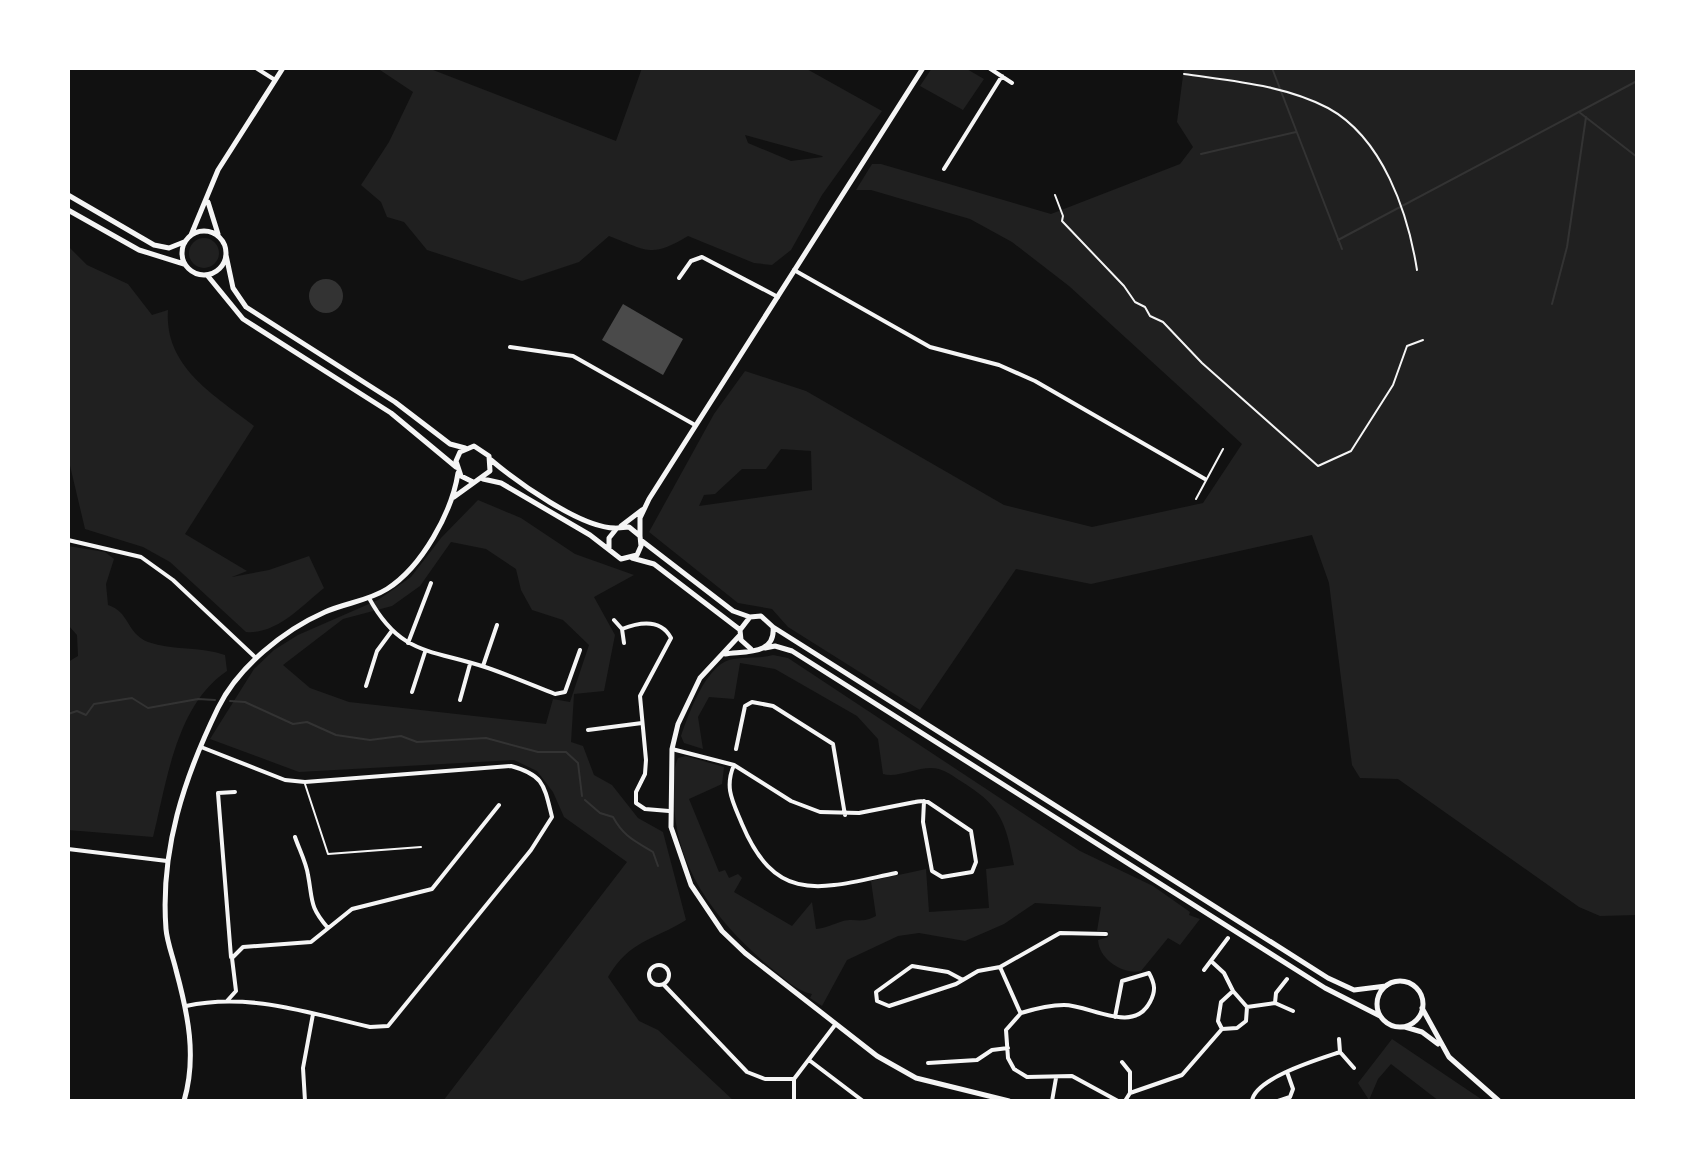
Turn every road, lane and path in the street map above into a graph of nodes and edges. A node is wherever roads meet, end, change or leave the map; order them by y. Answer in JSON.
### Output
{"nodes":[{"id":1,"x":256,"y":68,"type":"edge"},
{"id":2,"x":283,"y":68,"type":"edge"},
{"id":3,"x":923,"y":68,"type":"edge"},
{"id":4,"x":989,"y":68,"type":"edge"},
{"id":5,"x":1184,"y":74,"type":"dead end"},
{"id":6,"x":1002,"y":76,"type":"junction"},
{"id":7,"x":275,"y":80,"type":"junction"},
{"id":8,"x":1012,"y":83,"type":"dead end"},
{"id":9,"x":944,"y":169,"type":"dead end"},
{"id":10,"x":68,"y":195,"type":"edge"},
{"id":11,"x":1055,"y":195,"type":"dead end"},
{"id":12,"x":207,"y":201,"type":"junction"},
{"id":13,"x":68,"y":210,"type":"edge"},
{"id":14,"x":191,"y":235,"type":"junction"},
{"id":15,"x":219,"y":236,"type":"junction"},
{"id":16,"x":185,"y":241,"type":"junction"},
{"id":17,"x":226,"y":255,"type":"junction"},
{"id":18,"x":185,"y":265,"type":"junction"},
{"id":19,"x":794,"y":270,"type":"junction"},
{"id":20,"x":1417,"y":270,"type":"dead end"},
{"id":21,"x":207,"y":275,"type":"junction"},
{"id":22,"x":679,"y":278,"type":"dead end"},
{"id":23,"x":778,"y":297,"type":"junction"},
{"id":24,"x":1423,"y":340,"type":"dead end"},
{"id":25,"x":510,"y":347,"type":"dead end"},
{"id":26,"x":695,"y":425,"type":"junction"},
{"id":27,"x":465,"y":448,"type":"junction"},
{"id":28,"x":1223,"y":449,"type":"dead end"},
{"id":29,"x":491,"y":460,"type":"junction"},
{"id":30,"x":457,"y":470,"type":"junction"},
{"id":31,"x":483,"y":479,"type":"junction"},
{"id":32,"x":1205,"y":479,"type":"junction"},
{"id":33,"x":473,"y":482,"type":"junction"},
{"id":34,"x":1196,"y":499,"type":"dead end"},
{"id":35,"x":452,"y":500,"type":"junction"},
{"id":36,"x":643,"y":510,"type":"junction"},
{"id":37,"x":618,"y":528,"type":"junction"},
{"id":38,"x":641,"y":538,"type":"junction"},
{"id":39,"x":68,"y":540,"type":"edge"},
{"id":40,"x":609,"y":549,"type":"junction"},
{"id":41,"x":632,"y":558,"type":"junction"},
{"id":42,"x":431,"y":583,"type":"dead end"},
{"id":43,"x":369,"y":598,"type":"junction"},
{"id":44,"x":750,"y":617,"type":"junction"},
{"id":45,"x":614,"y":620,"type":"dead end"},
{"id":46,"x":497,"y":625,"type":"dead end"},
{"id":47,"x":773,"y":627,"type":"junction"},
{"id":48,"x":622,"y":629,"type":"junction"},
{"id":49,"x":391,"y":632,"type":"junction"},
{"id":50,"x":740,"y":632,"type":"junction"},
{"id":51,"x":408,"y":643,"type":"junction"},
{"id":52,"x":624,"y":643,"type":"dead end"},
{"id":53,"x":765,"y":648,"type":"junction"},
{"id":54,"x":751,"y":649,"type":"junction"},
{"id":55,"x":580,"y":650,"type":"dead end"},
{"id":56,"x":425,"y":652,"type":"junction"},
{"id":57,"x":724,"y":654,"type":"junction"},
{"id":58,"x":256,"y":658,"type":"junction"},
{"id":59,"x":470,"y":664,"type":"junction"},
{"id":60,"x":483,"y":666,"type":"junction"},
{"id":61,"x":366,"y":686,"type":"dead end"},
{"id":62,"x":412,"y":692,"type":"dead end"},
{"id":63,"x":460,"y":700,"type":"dead end"},
{"id":64,"x":642,"y":723,"type":"junction"},
{"id":65,"x":588,"y":730,"type":"dead end"},
{"id":66,"x":201,"y":747,"type":"junction"},
{"id":67,"x":672,"y":749,"type":"junction"},
{"id":68,"x":736,"y":749,"type":"dead end"},
{"id":69,"x":734,"y":765,"type":"junction"},
{"id":70,"x":305,"y":782,"type":"junction"},
{"id":71,"x":235,"y":792,"type":"dead end"},
{"id":72,"x":924,"y":801,"type":"junction"},
{"id":73,"x":499,"y":805,"type":"dead end"},
{"id":74,"x":669,"y":811,"type":"junction"},
{"id":75,"x":845,"y":815,"type":"junction"},
{"id":76,"x":295,"y":837,"type":"dead end"},
{"id":77,"x":421,"y":847,"type":"dead end"},
{"id":78,"x":68,"y":849,"type":"edge"},
{"id":79,"x":167,"y":861,"type":"junction"},
{"id":80,"x":896,"y":873,"type":"dead end"},
{"id":81,"x":328,"y":928,"type":"junction"},
{"id":82,"x":1106,"y":934,"type":"dead end"},
{"id":83,"x":1228,"y":938,"type":"dead end"},
{"id":84,"x":232,"y":958,"type":"junction"},
{"id":85,"x":1211,"y":961,"type":"junction"},
{"id":86,"x":1000,"y":967,"type":"junction"},
{"id":87,"x":1204,"y":970,"type":"dead end"},
{"id":88,"x":1287,"y":979,"type":"dead end"},
{"id":89,"x":963,"y":980,"type":"junction"},
{"id":90,"x":664,"y":985,"type":"junction"},
{"id":91,"x":1386,"y":986,"type":"junction"},
{"id":92,"x":1233,"y":991,"type":"junction"},
{"id":93,"x":227,"y":1001,"type":"junction"},
{"id":94,"x":1275,"y":1003,"type":"junction"},
{"id":95,"x":186,"y":1006,"type":"junction"},
{"id":96,"x":1247,"y":1007,"type":"junction"},
{"id":97,"x":1422,"y":1008,"type":"junction"},
{"id":98,"x":1293,"y":1011,"type":"dead end"},
{"id":99,"x":1021,"y":1013,"type":"junction"},
{"id":100,"x":313,"y":1014,"type":"junction"},
{"id":101,"x":1380,"y":1016,"type":"junction"},
{"id":102,"x":1115,"y":1017,"type":"junction"},
{"id":103,"x":835,"y":1025,"type":"junction"},
{"id":104,"x":1405,"y":1027,"type":"junction"},
{"id":105,"x":1222,"y":1029,"type":"junction"},
{"id":106,"x":1339,"y":1039,"type":"dead end"},
{"id":107,"x":1008,"y":1048,"type":"junction"},
{"id":108,"x":1442,"y":1048,"type":"junction"},
{"id":109,"x":1340,"y":1052,"type":"junction"},
{"id":110,"x":809,"y":1060,"type":"junction"},
{"id":111,"x":1133,"y":1061,"type":"dead end"},
{"id":112,"x":1122,"y":1062,"type":"dead end"},
{"id":113,"x":928,"y":1063,"type":"dead end"},
{"id":114,"x":1128,"y":1067,"type":"junction"},
{"id":115,"x":1354,"y":1068,"type":"dead end"},
{"id":116,"x":1287,"y":1072,"type":"junction"},
{"id":117,"x":1056,"y":1078,"type":"junction"},
{"id":118,"x":794,"y":1079,"type":"junction"},
{"id":119,"x":1130,"y":1093,"type":"junction"},
{"id":120,"x":972,"y":1098,"type":"edge"},
{"id":121,"x":184,"y":1101,"type":"edge"},
{"id":122,"x":305,"y":1101,"type":"edge"},
{"id":123,"x":794,"y":1101,"type":"edge"},
{"id":124,"x":863,"y":1101,"type":"edge"},
{"id":125,"x":1009,"y":1101,"type":"edge"},
{"id":126,"x":1052,"y":1101,"type":"edge"},
{"id":127,"x":1118,"y":1101,"type":"edge"},
{"id":128,"x":1125,"y":1101,"type":"edge"},
{"id":129,"x":1252,"y":1101,"type":"edge"},
{"id":130,"x":1278,"y":1101,"type":"edge"},
{"id":131,"x":1499,"y":1101,"type":"edge"}],
"edges":[{"from":1,"to":7,"type":"street"},
{"from":2,"to":7,"type":"street"},
{"from":3,"to":19,"type":"street"},
{"from":4,"to":6,"type":"street"},
{"from":5,"to":20,"type":"path"},
{"from":6,"to":8,"type":"street"},
{"from":6,"to":9,"type":"street"},
{"from":7,"to":12,"type":"street"},
{"from":10,"to":16,"type":"street"},
{"from":11,"to":24,"type":"path"},
{"from":12,"to":14,"type":"street"},
{"from":12,"to":15,"type":"street"},
{"from":13,"to":18,"type":"street"},
{"from":14,"to":15,"type":"street"},
{"from":14,"to":16,"type":"street"},
{"from":15,"to":17,"type":"street"},
{"from":16,"to":18,"type":"street"},
{"from":17,"to":21,"type":"street"},
{"from":17,"to":27,"type":"street"},
{"from":18,"to":21,"type":"street"},
{"from":19,"to":23,"type":"street"},
{"from":19,"to":32,"type":"street"},
{"from":21,"to":30,"type":"street"},
{"from":22,"to":23,"type":"street"},
{"from":23,"to":26,"type":"street"},
{"from":25,"to":26,"type":"street"},
{"from":26,"to":36,"type":"street"},
{"from":27,"to":29,"type":"street"},
{"from":27,"to":30,"type":"street"},
{"from":28,"to":32,"type":"lane"},
{"from":29,"to":31,"type":"street"},
{"from":29,"to":37,"type":"street"},
{"from":30,"to":33,"type":"street"},
{"from":30,"to":35,"type":"street"},
{"from":31,"to":33,"type":"street"},
{"from":31,"to":40,"type":"street"},
{"from":32,"to":34,"type":"lane"},
{"from":33,"to":35,"type":"street"},
{"from":35,"to":43,"type":"street"},
{"from":36,"to":37,"type":"street"},
{"from":36,"to":38,"type":"street"},
{"from":37,"to":38,"type":"street"},
{"from":37,"to":40,"type":"street"},
{"from":38,"to":41,"type":"street"},
{"from":38,"to":44,"type":"street"},
{"from":39,"to":58,"type":"street"},
{"from":40,"to":41,"type":"street"},
{"from":41,"to":50,"type":"street"},
{"from":42,"to":51,"type":"street"},
{"from":43,"to":49,"type":"street"},
{"from":43,"to":58,"type":"street"},
{"from":44,"to":47,"type":"street"},
{"from":44,"to":50,"type":"street"},
{"from":45,"to":48,"type":"street"},
{"from":46,"to":60,"type":"street"},
{"from":47,"to":53,"type":"street"},
{"from":47,"to":91,"type":"street"},
{"from":48,"to":52,"type":"street"},
{"from":48,"to":64,"type":"street"},
{"from":49,"to":51,"type":"street"},
{"from":49,"to":61,"type":"street"},
{"from":50,"to":54,"type":"street"},
{"from":50,"to":57,"type":"street"},
{"from":51,"to":56,"type":"street"},
{"from":53,"to":54,"type":"street"},
{"from":53,"to":101,"type":"street"},
{"from":54,"to":57,"type":"street"},
{"from":55,"to":60,"type":"street"},
{"from":56,"to":59,"type":"street"},
{"from":56,"to":62,"type":"street"},
{"from":57,"to":67,"type":"street"},
{"from":58,"to":66,"type":"street"},
{"from":59,"to":60,"type":"street"},
{"from":59,"to":63,"type":"street"},
{"from":64,"to":65,"type":"street"},
{"from":64,"to":74,"type":"street"},
{"from":66,"to":70,"type":"street"},
{"from":66,"to":79,"type":"street"},
{"from":67,"to":69,"type":"street"},
{"from":67,"to":74,"type":"street"},
{"from":68,"to":75,"type":"street"},
{"from":69,"to":75,"type":"street"},
{"from":69,"to":80,"type":"street"},
{"from":70,"to":77,"type":"lane"},
{"from":70,"to":100,"type":"street"},
{"from":71,"to":84,"type":"street"},
{"from":72,"to":72,"type":"street"},
{"from":72,"to":75,"type":"street"},
{"from":73,"to":81,"type":"street"},
{"from":74,"to":103,"type":"street"},
{"from":76,"to":81,"type":"street"},
{"from":78,"to":79,"type":"street"},
{"from":79,"to":95,"type":"street"},
{"from":81,"to":84,"type":"street"},
{"from":82,"to":86,"type":"street"},
{"from":83,"to":85,"type":"street"},
{"from":84,"to":93,"type":"street"},
{"from":85,"to":87,"type":"street"},
{"from":85,"to":92,"type":"street"},
{"from":86,"to":89,"type":"street"},
{"from":86,"to":99,"type":"street"},
{"from":88,"to":94,"type":"street"},
{"from":89,"to":89,"type":"street"},
{"from":90,"to":90,"type":"street"},
{"from":90,"to":118,"type":"street"},
{"from":91,"to":97,"type":"street"},
{"from":91,"to":101,"type":"street"},
{"from":92,"to":96,"type":"street"},
{"from":92,"to":105,"type":"street"},
{"from":93,"to":95,"type":"street"},
{"from":93,"to":100,"type":"street"},
{"from":94,"to":96,"type":"street"},
{"from":94,"to":98,"type":"street"},
{"from":95,"to":121,"type":"street"},
{"from":96,"to":105,"type":"street"},
{"from":97,"to":104,"type":"street"},
{"from":97,"to":108,"type":"street"},
{"from":99,"to":102,"type":"street"},
{"from":99,"to":107,"type":"street"},
{"from":100,"to":122,"type":"street"},
{"from":101,"to":104,"type":"street"},
{"from":102,"to":102,"type":"street"},
{"from":103,"to":110,"type":"street"},
{"from":103,"to":120,"type":"street"},
{"from":104,"to":108,"type":"street"},
{"from":105,"to":119,"type":"street"},
{"from":106,"to":109,"type":"street"},
{"from":107,"to":113,"type":"street"},
{"from":107,"to":117,"type":"street"},
{"from":108,"to":131,"type":"street"},
{"from":109,"to":115,"type":"street"},
{"from":109,"to":116,"type":"street"},
{"from":110,"to":118,"type":"street"},
{"from":110,"to":124,"type":"street"},
{"from":111,"to":114,"type":"street"},
{"from":112,"to":114,"type":"street"},
{"from":114,"to":119,"type":"street"},
{"from":116,"to":129,"type":"street"},
{"from":116,"to":130,"type":"street"},
{"from":117,"to":126,"type":"street"},
{"from":117,"to":127,"type":"street"},
{"from":118,"to":123,"type":"street"},
{"from":119,"to":128,"type":"street"},
{"from":120,"to":125,"type":"street"}]}
